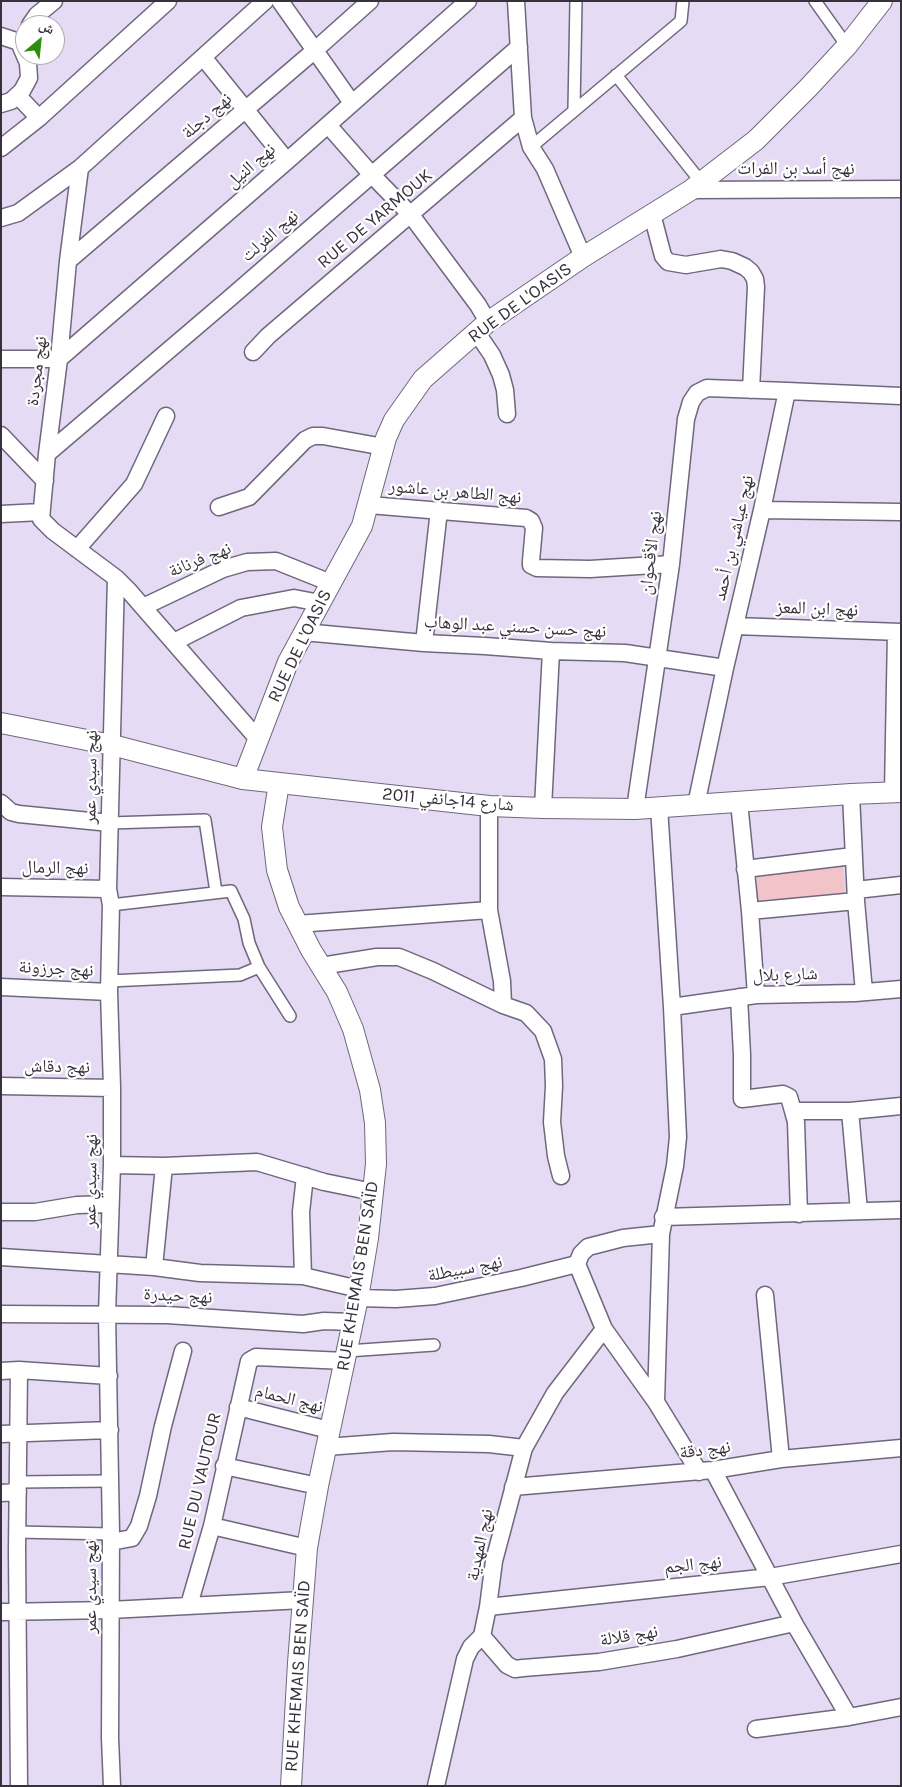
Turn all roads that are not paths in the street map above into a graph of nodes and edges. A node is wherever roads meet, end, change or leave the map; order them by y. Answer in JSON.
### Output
{"nodes":[{"id":1,"x":54,"y":1,"type":"edge"},
{"id":2,"x":168,"y":1,"type":"edge"},
{"id":3,"x":265,"y":1,"type":"edge"},
{"id":4,"x":280,"y":1,"type":"edge"},
{"id":5,"x":370,"y":1,"type":"edge"},
{"id":6,"x":468,"y":1,"type":"edge"},
{"id":7,"x":516,"y":1,"type":"edge"},
{"id":8,"x":576,"y":1,"type":"edge"},
{"id":9,"x":683,"y":1,"type":"edge"},
{"id":10,"x":815,"y":1,"type":"edge"},
{"id":11,"x":882,"y":1,"type":"edge"},
{"id":12,"x":34,"y":14,"type":"edge"},
{"id":13,"x":1,"y":36,"type":"edge"},
{"id":14,"x":15,"y":37,"type":"edge"},
{"id":15,"x":847,"y":46,"type":"junction"},
{"id":16,"x":519,"y":47,"type":"junction"},
{"id":17,"x":314,"y":52,"type":"junction"},
{"id":18,"x":202,"y":57,"type":"junction"},
{"id":19,"x":28,"y":65,"type":"edge"},
{"id":20,"x":616,"y":74,"type":"junction"},
{"id":21,"x":18,"y":96,"type":"junction"},
{"id":22,"x":1,"y":104,"type":"edge"},
{"id":23,"x":352,"y":104,"type":"junction"},
{"id":24,"x":574,"y":109,"type":"junction"},
{"id":25,"x":244,"y":110,"type":"junction"},
{"id":26,"x":38,"y":118,"type":"junction"},
{"id":27,"x":523,"y":118,"type":"junction"},
{"id":28,"x":328,"y":125,"type":"junction"},
{"id":29,"x":531,"y":147,"type":"junction"},
{"id":30,"x":1,"y":148,"type":"edge"},
{"id":31,"x":287,"y":161,"type":"junction"},
{"id":32,"x":80,"y":168,"type":"junction"},
{"id":33,"x":371,"y":174,"type":"junction"},
{"id":34,"x":696,"y":186,"type":"junction"},
{"id":35,"x":901,"y":189,"type":"edge"},
{"id":36,"x":652,"y":214,"type":"junction"},
{"id":37,"x":410,"y":215,"type":"junction"},
{"id":38,"x":1,"y":218,"type":"edge"},
{"id":39,"x":583,"y":257,"type":"junction"},
{"id":40,"x":68,"y":261,"type":"junction"},
{"id":41,"x":483,"y":327,"type":"junction"},
{"id":42,"x":253,"y":352,"type":"dead end"},
{"id":43,"x":1,"y":359,"type":"edge"},
{"id":44,"x":59,"y":359,"type":"junction"},
{"id":45,"x":751,"y":390,"type":"junction"},
{"id":46,"x":787,"y":391,"type":"junction"},
{"id":47,"x":901,"y":396,"type":"edge"},
{"id":48,"x":507,"y":414,"type":"dead end"},
{"id":49,"x":166,"y":416,"type":"dead end"},
{"id":50,"x":1,"y":435,"type":"edge"},
{"id":51,"x":384,"y":447,"type":"junction"},
{"id":52,"x":47,"y":454,"type":"junction"},
{"id":53,"x":45,"y":480,"type":"junction"},
{"id":54,"x":369,"y":505,"type":"junction"},
{"id":55,"x":219,"y":506,"type":"dead end"},
{"id":56,"x":439,"y":510,"type":"junction"},
{"id":57,"x":762,"y":510,"type":"junction"},
{"id":58,"x":41,"y":512,"type":"junction"},
{"id":59,"x":901,"y":512,"type":"edge"},
{"id":60,"x":1,"y":514,"type":"edge"},
{"id":61,"x":77,"y":548,"type":"junction"},
{"id":62,"x":671,"y":564,"type":"junction"},
{"id":63,"x":116,"y":578,"type":"junction"},
{"id":64,"x":331,"y":583,"type":"junction"},
{"id":65,"x":320,"y":603,"type":"junction"},
{"id":66,"x":143,"y":607,"type":"junction"},
{"id":67,"x":735,"y":626,"type":"junction"},
{"id":68,"x":303,"y":632,"type":"junction"},
{"id":69,"x":898,"y":632,"type":"edge"},
{"id":70,"x":174,"y":642,"type":"junction"},
{"id":71,"x":424,"y":643,"type":"junction"},
{"id":72,"x":551,"y":651,"type":"junction"},
{"id":73,"x":658,"y":658,"type":"junction"},
{"id":74,"x":725,"y":668,"type":"junction"},
{"id":75,"x":1,"y":723,"type":"edge"},
{"id":76,"x":257,"y":738,"type":"junction"},
{"id":77,"x":112,"y":745,"type":"junction"},
{"id":78,"x":243,"y":779,"type":"junction"},
{"id":79,"x":279,"y":784,"type":"junction"},
{"id":80,"x":897,"y":792,"type":"edge"},
{"id":81,"x":851,"y":794,"type":"junction"},
{"id":82,"x":739,"y":802,"type":"junction"},
{"id":83,"x":1,"y":803,"type":"edge"},
{"id":84,"x":696,"y":805,"type":"junction"},
{"id":85,"x":489,"y":806,"type":"junction"},
{"id":86,"x":543,"y":808,"type":"junction"},
{"id":87,"x":659,"y":808,"type":"junction"},
{"id":88,"x":635,"y":809,"type":"junction"},
{"id":89,"x":110,"y":823,"type":"junction"},
{"id":90,"x":853,"y":856,"type":"junction"},
{"id":91,"x":745,"y":869,"type":"junction"},
{"id":92,"x":901,"y":885,"type":"edge"},
{"id":93,"x":1,"y":887,"type":"edge"},
{"id":94,"x":216,"y":892,"type":"junction"},
{"id":95,"x":856,"y":895,"type":"junction"},
{"id":96,"x":109,"y":897,"type":"junction"},
{"id":97,"x":489,"y":910,"type":"junction"},
{"id":98,"x":750,"y":911,"type":"junction"},
{"id":99,"x":297,"y":924,"type":"junction"},
{"id":100,"x":321,"y":966,"type":"junction"},
{"id":101,"x":259,"y":967,"type":"junction"},
{"id":102,"x":109,"y":986,"type":"junction"},
{"id":103,"x":1,"y":987,"type":"edge"},
{"id":104,"x":901,"y":989,"type":"edge"},
{"id":105,"x":864,"y":992,"type":"junction"},
{"id":106,"x":756,"y":995,"type":"junction"},
{"id":107,"x":739,"y":997,"type":"junction"},
{"id":108,"x":503,"y":1004,"type":"junction"},
{"id":109,"x":672,"y":1007,"type":"junction"},
{"id":110,"x":290,"y":1016,"type":"dead end"},
{"id":111,"x":1,"y":1086,"type":"edge"},
{"id":112,"x":112,"y":1088,"type":"junction"},
{"id":113,"x":901,"y":1106,"type":"edge"},
{"id":114,"x":794,"y":1111,"type":"junction"},
{"id":115,"x":850,"y":1111,"type":"junction"},
{"id":116,"x":112,"y":1165,"type":"junction"},
{"id":117,"x":164,"y":1166,"type":"junction"},
{"id":118,"x":304,"y":1176,"type":"junction"},
{"id":119,"x":561,"y":1176,"type":"dead end"},
{"id":120,"x":373,"y":1192,"type":"junction"},
{"id":121,"x":110,"y":1204,"type":"junction"},
{"id":122,"x":859,"y":1211,"type":"junction"},
{"id":123,"x":1,"y":1212,"type":"edge"},
{"id":124,"x":798,"y":1214,"type":"junction"},
{"id":125,"x":900,"y":1214,"type":"edge"},
{"id":126,"x":664,"y":1217,"type":"junction"},
{"id":127,"x":661,"y":1234,"type":"junction"},
{"id":128,"x":1,"y":1256,"type":"edge"},
{"id":129,"x":109,"y":1263,"type":"junction"},
{"id":130,"x":577,"y":1264,"type":"junction"},
{"id":131,"x":154,"y":1267,"type":"junction"},
{"id":132,"x":303,"y":1276,"type":"junction"},
{"id":133,"x":359,"y":1293,"type":"junction"},
{"id":134,"x":765,"y":1295,"type":"dead end"},
{"id":135,"x":1,"y":1314,"type":"edge"},
{"id":136,"x":107,"y":1314,"type":"junction"},
{"id":137,"x":353,"y":1322,"type":"junction"},
{"id":138,"x":604,"y":1329,"type":"junction"},
{"id":139,"x":434,"y":1345,"type":"dead end"},
{"id":140,"x":183,"y":1351,"type":"dead end"},
{"id":141,"x":346,"y":1356,"type":"junction"},
{"id":142,"x":19,"y":1370,"type":"junction"},
{"id":143,"x":1,"y":1371,"type":"edge"},
{"id":144,"x":109,"y":1376,"type":"junction"},
{"id":145,"x":656,"y":1402,"type":"junction"},
{"id":146,"x":238,"y":1407,"type":"junction"},
{"id":147,"x":110,"y":1430,"type":"junction"},
{"id":148,"x":1,"y":1434,"type":"edge"},
{"id":149,"x":18,"y":1434,"type":"junction"},
{"id":150,"x":328,"y":1439,"type":"junction"},
{"id":151,"x":524,"y":1448,"type":"junction"},
{"id":152,"x":901,"y":1448,"type":"edge"},
{"id":153,"x":781,"y":1459,"type":"junction"},
{"id":154,"x":224,"y":1466,"type":"junction"},
{"id":155,"x":706,"y":1471,"type":"junction"},
{"id":156,"x":109,"y":1481,"type":"junction"},
{"id":157,"x":318,"y":1486,"type":"junction"},
{"id":158,"x":18,"y":1487,"type":"junction"},
{"id":159,"x":513,"y":1487,"type":"junction"},
{"id":160,"x":1,"y":1493,"type":"edge"},
{"id":161,"x":212,"y":1526,"type":"junction"},
{"id":162,"x":17,"y":1532,"type":"junction"},
{"id":163,"x":111,"y":1538,"type":"junction"},
{"id":164,"x":307,"y":1548,"type":"junction"},
{"id":165,"x":9,"y":1550,"type":"edge"},
{"id":166,"x":901,"y":1554,"type":"edge"},
{"id":167,"x":770,"y":1577,"type":"junction"},
{"id":168,"x":303,"y":1600,"type":"junction"},
{"id":169,"x":189,"y":1605,"type":"junction"},
{"id":170,"x":488,"y":1607,"type":"junction"},
{"id":171,"x":110,"y":1610,"type":"junction"},
{"id":172,"x":1,"y":1612,"type":"edge"},
{"id":173,"x":18,"y":1613,"type":"junction"},
{"id":174,"x":794,"y":1623,"type":"junction"},
{"id":175,"x":482,"y":1636,"type":"junction"},
{"id":176,"x":901,"y":1706,"type":"edge"},
{"id":177,"x":849,"y":1717,"type":"junction"},
{"id":178,"x":756,"y":1729,"type":"dead end"},
{"id":179,"x":19,"y":1786,"type":"edge"},
{"id":180,"x":112,"y":1786,"type":"edge"},
{"id":181,"x":291,"y":1786,"type":"edge"},
{"id":182,"x":436,"y":1786,"type":"edge"}],
"edges":[{"from":1,"to":12,"type":"street"},
{"from":2,"to":26,"type":"street"},
{"from":3,"to":18,"type":"street"},
{"from":4,"to":17,"type":"street"},
{"from":5,"to":17,"type":"street","name":"نهج دجلة"},
{"from":6,"to":23,"type":"street","name":"نهج النيل"},
{"from":7,"to":16,"type":"street"},
{"from":8,"to":24,"type":"street"},
{"from":9,"to":20,"type":"street"},
{"from":10,"to":15,"type":"street"},
{"from":11,"to":15,"type":"street","name":"RUE DE L'OASIS"},
{"from":13,"to":14,"type":"street"},
{"from":15,"to":34,"type":"street","name":"RUE DE L'OASIS"},
{"from":16,"to":27,"type":"street"},
{"from":16,"to":33,"type":"street","name":"نهج الفرلت"},
{"from":17,"to":23,"type":"street"},
{"from":17,"to":25,"type":"street","name":"نهج دجلة"},
{"from":18,"to":25,"type":"street"},
{"from":18,"to":32,"type":"street"},
{"from":19,"to":21,"type":"street"},
{"from":20,"to":24,"type":"street"},
{"from":20,"to":34,"type":"street"},
{"from":21,"to":22,"type":"street"},
{"from":21,"to":26,"type":"street"},
{"from":23,"to":28,"type":"street","name":"نهج النيل"},
{"from":24,"to":29,"type":"street"},
{"from":25,"to":31,"type":"street"},
{"from":25,"to":40,"type":"street","name":"نهج دجلة"},
{"from":26,"to":30,"type":"street"},
{"from":27,"to":29,"type":"street"},
{"from":27,"to":37,"type":"street","name":"RUE DE YARMOUK"},
{"from":28,"to":31,"type":"street","name":"نهج النيل"},
{"from":28,"to":33,"type":"street"},
{"from":29,"to":39,"type":"street"},
{"from":31,"to":44,"type":"street","name":"نهج النيل"},
{"from":32,"to":38,"type":"street"},
{"from":32,"to":40,"type":"street","name":"نهج مجردة"},
{"from":33,"to":37,"type":"street"},
{"from":33,"to":52,"type":"street","name":"نهج الفرلت"},
{"from":34,"to":35,"type":"street","name":"نهج أسد بن الفرات"},
{"from":34,"to":36,"type":"street","name":"RUE DE L'OASIS"},
{"from":36,"to":39,"type":"street","name":"RUE DE L'OASIS"},
{"from":36,"to":45,"type":"street"},
{"from":37,"to":41,"type":"street"},
{"from":37,"to":42,"type":"street","name":"RUE DE YARMOUK"},
{"from":39,"to":41,"type":"street","name":"RUE DE L'OASIS"},
{"from":40,"to":44,"type":"street","name":"نهج مجردة"},
{"from":41,"to":48,"type":"street"},
{"from":41,"to":51,"type":"street","name":"RUE DE L'OASIS"},
{"from":43,"to":44,"type":"street"},
{"from":44,"to":52,"type":"street","name":"نهج مجردة"},
{"from":45,"to":46,"type":"street","name":"نهج الأقحوان"},
{"from":45,"to":62,"type":"street","name":"نهج الأقحوان"},
{"from":46,"to":47,"type":"street"},
{"from":46,"to":57,"type":"street","name":"نهج عياشي بن أحمد"},
{"from":49,"to":61,"type":"street"},
{"from":50,"to":53,"type":"street"},
{"from":51,"to":54,"type":"street","name":"RUE DE L'OASIS"},
{"from":51,"to":55,"type":"street"},
{"from":52,"to":53,"type":"street","name":"نهج مجردة"},
{"from":53,"to":58,"type":"street","name":"نهج مجردة"},
{"from":54,"to":56,"type":"street","name":"نهج الطاهر بن عاشور"},
{"from":54,"to":64,"type":"street","name":"RUE DE L'OASIS"},
{"from":56,"to":62,"type":"street","name":"نهج الطاهر بن عاشور"},
{"from":56,"to":71,"type":"street"},
{"from":57,"to":59,"type":"street"},
{"from":57,"to":67,"type":"street","name":"نهج عياشي بن أحمد"},
{"from":58,"to":60,"type":"street"},
{"from":58,"to":61,"type":"street"},
{"from":61,"to":63,"type":"street"},
{"from":62,"to":73,"type":"street","name":"نهج الأقحوان"},
{"from":63,"to":66,"type":"street"},
{"from":63,"to":77,"type":"street","name":"نهج سيدي عمر"},
{"from":64,"to":65,"type":"street","name":"RUE DE L'OASIS"},
{"from":64,"to":66,"type":"street","name":"نهج فرنانة"},
{"from":65,"to":68,"type":"street","name":"RUE DE L'OASIS"},
{"from":65,"to":70,"type":"street"},
{"from":66,"to":70,"type":"street"},
{"from":67,"to":69,"type":"street","name":"نهج ابن المعز"},
{"from":67,"to":74,"type":"street","name":"نهج عياشي بن أحمد"},
{"from":68,"to":71,"type":"street","name":"نهج حسن حسني عبد الوهاب"},
{"from":68,"to":76,"type":"street","name":"RUE DE L'OASIS"},
{"from":69,"to":80,"type":"street","name":"نهج ابن المعز"},
{"from":70,"to":76,"type":"street"},
{"from":71,"to":72,"type":"street","name":"نهج حسن حسني عبد الوهاب"},
{"from":72,"to":73,"type":"street","name":"نهج حسن حسني عبد الوهاب"},
{"from":72,"to":86,"type":"street"},
{"from":73,"to":74,"type":"street","name":"نهج حسن حسني عبد الوهاب"},
{"from":73,"to":88,"type":"street","name":"نهج الأقحوان"},
{"from":74,"to":84,"type":"street","name":"نهج عياشي بن أحمد"},
{"from":75,"to":77,"type":"street","name":"شارع 14جانفي 2011"},
{"from":76,"to":78,"type":"street","name":"RUE DE L'OASIS"},
{"from":77,"to":78,"type":"street","name":"شارع 14جانفي 2011"},
{"from":77,"to":89,"type":"street","name":"نهج سيدي عمر"},
{"from":78,"to":79,"type":"street","name":"شارع 14جانفي 2011"},
{"from":79,"to":85,"type":"street","name":"شارع 14جانفي 2011"},
{"from":79,"to":99,"type":"street","name":"RUE KHEMAIS BEN SAÏD"},
{"from":80,"to":81,"type":"street","name":"شارع 14جانفي 2011"},
{"from":81,"to":82,"type":"street","name":"شارع 14جانفي 2011"},
{"from":81,"to":90,"type":"street"},
{"from":82,"to":84,"type":"street","name":"شارع 14جانفي 2011"},
{"from":82,"to":91,"type":"street"},
{"from":83,"to":89,"type":"street"},
{"from":84,"to":87,"type":"street","name":"شارع 14جانفي 2011"},
{"from":85,"to":86,"type":"street","name":"شارع 14جانفي 2011"},
{"from":85,"to":97,"type":"street"},
{"from":86,"to":88,"type":"street","name":"شارع 14جانفي 2011"},
{"from":87,"to":88,"type":"street","name":"شارع 14جانفي 2011"},
{"from":87,"to":109,"type":"street"},
{"from":89,"to":94,"type":"street"},
{"from":89,"to":96,"type":"street","name":"نهج سيدي عمر"},
{"from":90,"to":91,"type":"street"},
{"from":90,"to":95,"type":"street"},
{"from":91,"to":98,"type":"street"},
{"from":92,"to":95,"type":"street"},
{"from":93,"to":96,"type":"street","name":"نهج الرمال"},
{"from":94,"to":96,"type":"street"},
{"from":94,"to":101,"type":"street"},
{"from":95,"to":98,"type":"street"},
{"from":95,"to":105,"type":"street"},
{"from":96,"to":102,"type":"street","name":"نهج سيدي عمر"},
{"from":97,"to":99,"type":"street"},
{"from":97,"to":108,"type":"street"},
{"from":98,"to":106,"type":"street"},
{"from":99,"to":100,"type":"street","name":"RUE KHEMAIS BEN SAÏD"},
{"from":100,"to":108,"type":"street"},
{"from":100,"to":120,"type":"street","name":"RUE KHEMAIS BEN SAÏD"},
{"from":101,"to":102,"type":"street"},
{"from":101,"to":110,"type":"street"},
{"from":102,"to":103,"type":"street","name":"نهج جرزونة"},
{"from":102,"to":112,"type":"street","name":"نهج سيدي عمر"},
{"from":104,"to":105,"type":"street","name":"شارع بلال"},
{"from":105,"to":106,"type":"street","name":"شارع بلال"},
{"from":106,"to":107,"type":"street","name":"شارع بلال"},
{"from":107,"to":109,"type":"street","name":"شارع بلال"},
{"from":107,"to":114,"type":"street"},
{"from":108,"to":119,"type":"street"},
{"from":109,"to":126,"type":"street"},
{"from":111,"to":112,"type":"street","name":"نهج دقاش"},
{"from":112,"to":116,"type":"street","name":"نهج سيدي عمر"},
{"from":113,"to":115,"type":"street"},
{"from":114,"to":115,"type":"street"},
{"from":114,"to":124,"type":"street"},
{"from":115,"to":122,"type":"street"},
{"from":116,"to":117,"type":"street"},
{"from":116,"to":121,"type":"street","name":"نهج سيدي عمر"},
{"from":117,"to":118,"type":"street"},
{"from":117,"to":131,"type":"street"},
{"from":118,"to":120,"type":"street"},
{"from":118,"to":132,"type":"street"},
{"from":120,"to":133,"type":"street","name":"RUE KHEMAIS BEN SAÏD"},
{"from":121,"to":123,"type":"street"},
{"from":121,"to":129,"type":"street","name":"نهج سيدي عمر"},
{"from":122,"to":124,"type":"street"},
{"from":122,"to":125,"type":"street"},
{"from":124,"to":126,"type":"street"},
{"from":126,"to":127,"type":"street"},
{"from":127,"to":130,"type":"street"},
{"from":127,"to":145,"type":"street"},
{"from":128,"to":129,"type":"street","name":"نهج سبيطلة"},
{"from":129,"to":131,"type":"street","name":"نهج سبيطلة"},
{"from":129,"to":136,"type":"street","name":"نهج سيدي عمر"},
{"from":130,"to":133,"type":"street","name":"نهج سبيطلة"},
{"from":130,"to":138,"type":"street"},
{"from":131,"to":132,"type":"street","name":"نهج سبيطلة"},
{"from":132,"to":133,"type":"street","name":"نهج سبيطلة"},
{"from":133,"to":137,"type":"street","name":"RUE KHEMAIS BEN SAÏD"},
{"from":134,"to":153,"type":"street"},
{"from":135,"to":136,"type":"street","name":"نهج حيدرة"},
{"from":136,"to":137,"type":"street","name":"نهج حيدرة"},
{"from":136,"to":144,"type":"street","name":"نهج سيدي عمر"},
{"from":137,"to":141,"type":"street","name":"RUE KHEMAIS BEN SAÏD"},
{"from":138,"to":145,"type":"street"},
{"from":138,"to":151,"type":"street","name":"نهج المهدية"},
{"from":139,"to":141,"type":"street"},
{"from":140,"to":163,"type":"street"},
{"from":141,"to":146,"type":"street","name":"RUE DU VAUTOUR"},
{"from":141,"to":150,"type":"street","name":"RUE KHEMAIS BEN SAÏD"},
{"from":142,"to":143,"type":"street"},
{"from":142,"to":144,"type":"street"},
{"from":142,"to":149,"type":"street"},
{"from":144,"to":147,"type":"street","name":"نهج سيدي عمر"},
{"from":145,"to":155,"type":"street"},
{"from":146,"to":150,"type":"street","name":"نهج الحمام"},
{"from":146,"to":154,"type":"street","name":"RUE DU VAUTOUR"},
{"from":147,"to":149,"type":"street"},
{"from":147,"to":156,"type":"street","name":"نهج سيدي عمر"},
{"from":148,"to":149,"type":"street"},
{"from":149,"to":158,"type":"street"},
{"from":150,"to":151,"type":"street","name":"نهج الحمام"},
{"from":150,"to":157,"type":"street","name":"RUE KHEMAIS BEN SAÏD"},
{"from":151,"to":159,"type":"street","name":"نهج المهدية"},
{"from":152,"to":153,"type":"street","name":"نهج دقة"},
{"from":153,"to":155,"type":"street","name":"نهج دقة"},
{"from":154,"to":157,"type":"street"},
{"from":154,"to":161,"type":"street","name":"RUE DU VAUTOUR"},
{"from":155,"to":159,"type":"street","name":"نهج دقة"},
{"from":155,"to":167,"type":"street"},
{"from":156,"to":158,"type":"street"},
{"from":156,"to":163,"type":"street","name":"نهج سيدي عمر"},
{"from":157,"to":164,"type":"street","name":"RUE KHEMAIS BEN SAÏD"},
{"from":158,"to":160,"type":"street"},
{"from":158,"to":162,"type":"street"},
{"from":159,"to":170,"type":"street","name":"نهج المهدية"},
{"from":161,"to":164,"type":"street"},
{"from":161,"to":169,"type":"street","name":"RUE DU VAUTOUR"},
{"from":162,"to":163,"type":"street"},
{"from":162,"to":165,"type":"street"},
{"from":163,"to":171,"type":"street","name":"نهج سيدي عمر"},
{"from":164,"to":168,"type":"street","name":"RUE KHEMAIS BEN SAÏD"},
{"from":165,"to":173,"type":"street"},
{"from":166,"to":167,"type":"street","name":"نهج الجم"},
{"from":167,"to":170,"type":"street","name":"نهج الجم"},
{"from":167,"to":174,"type":"street"},
{"from":168,"to":169,"type":"street"},
{"from":168,"to":181,"type":"street","name":"RUE KHEMAIS BEN SAÏD"},
{"from":169,"to":171,"type":"street"},
{"from":170,"to":175,"type":"street","name":"نهج المهدية"},
{"from":171,"to":173,"type":"street"},
{"from":171,"to":180,"type":"street","name":"نهج سيدي عمر"},
{"from":172,"to":173,"type":"street"},
{"from":173,"to":179,"type":"street"},
{"from":174,"to":175,"type":"street","name":"نهج قلالة"},
{"from":174,"to":177,"type":"street"},
{"from":175,"to":182,"type":"street","name":"نهج المهدية"},
{"from":176,"to":177,"type":"street"},
{"from":177,"to":178,"type":"street"}]}
